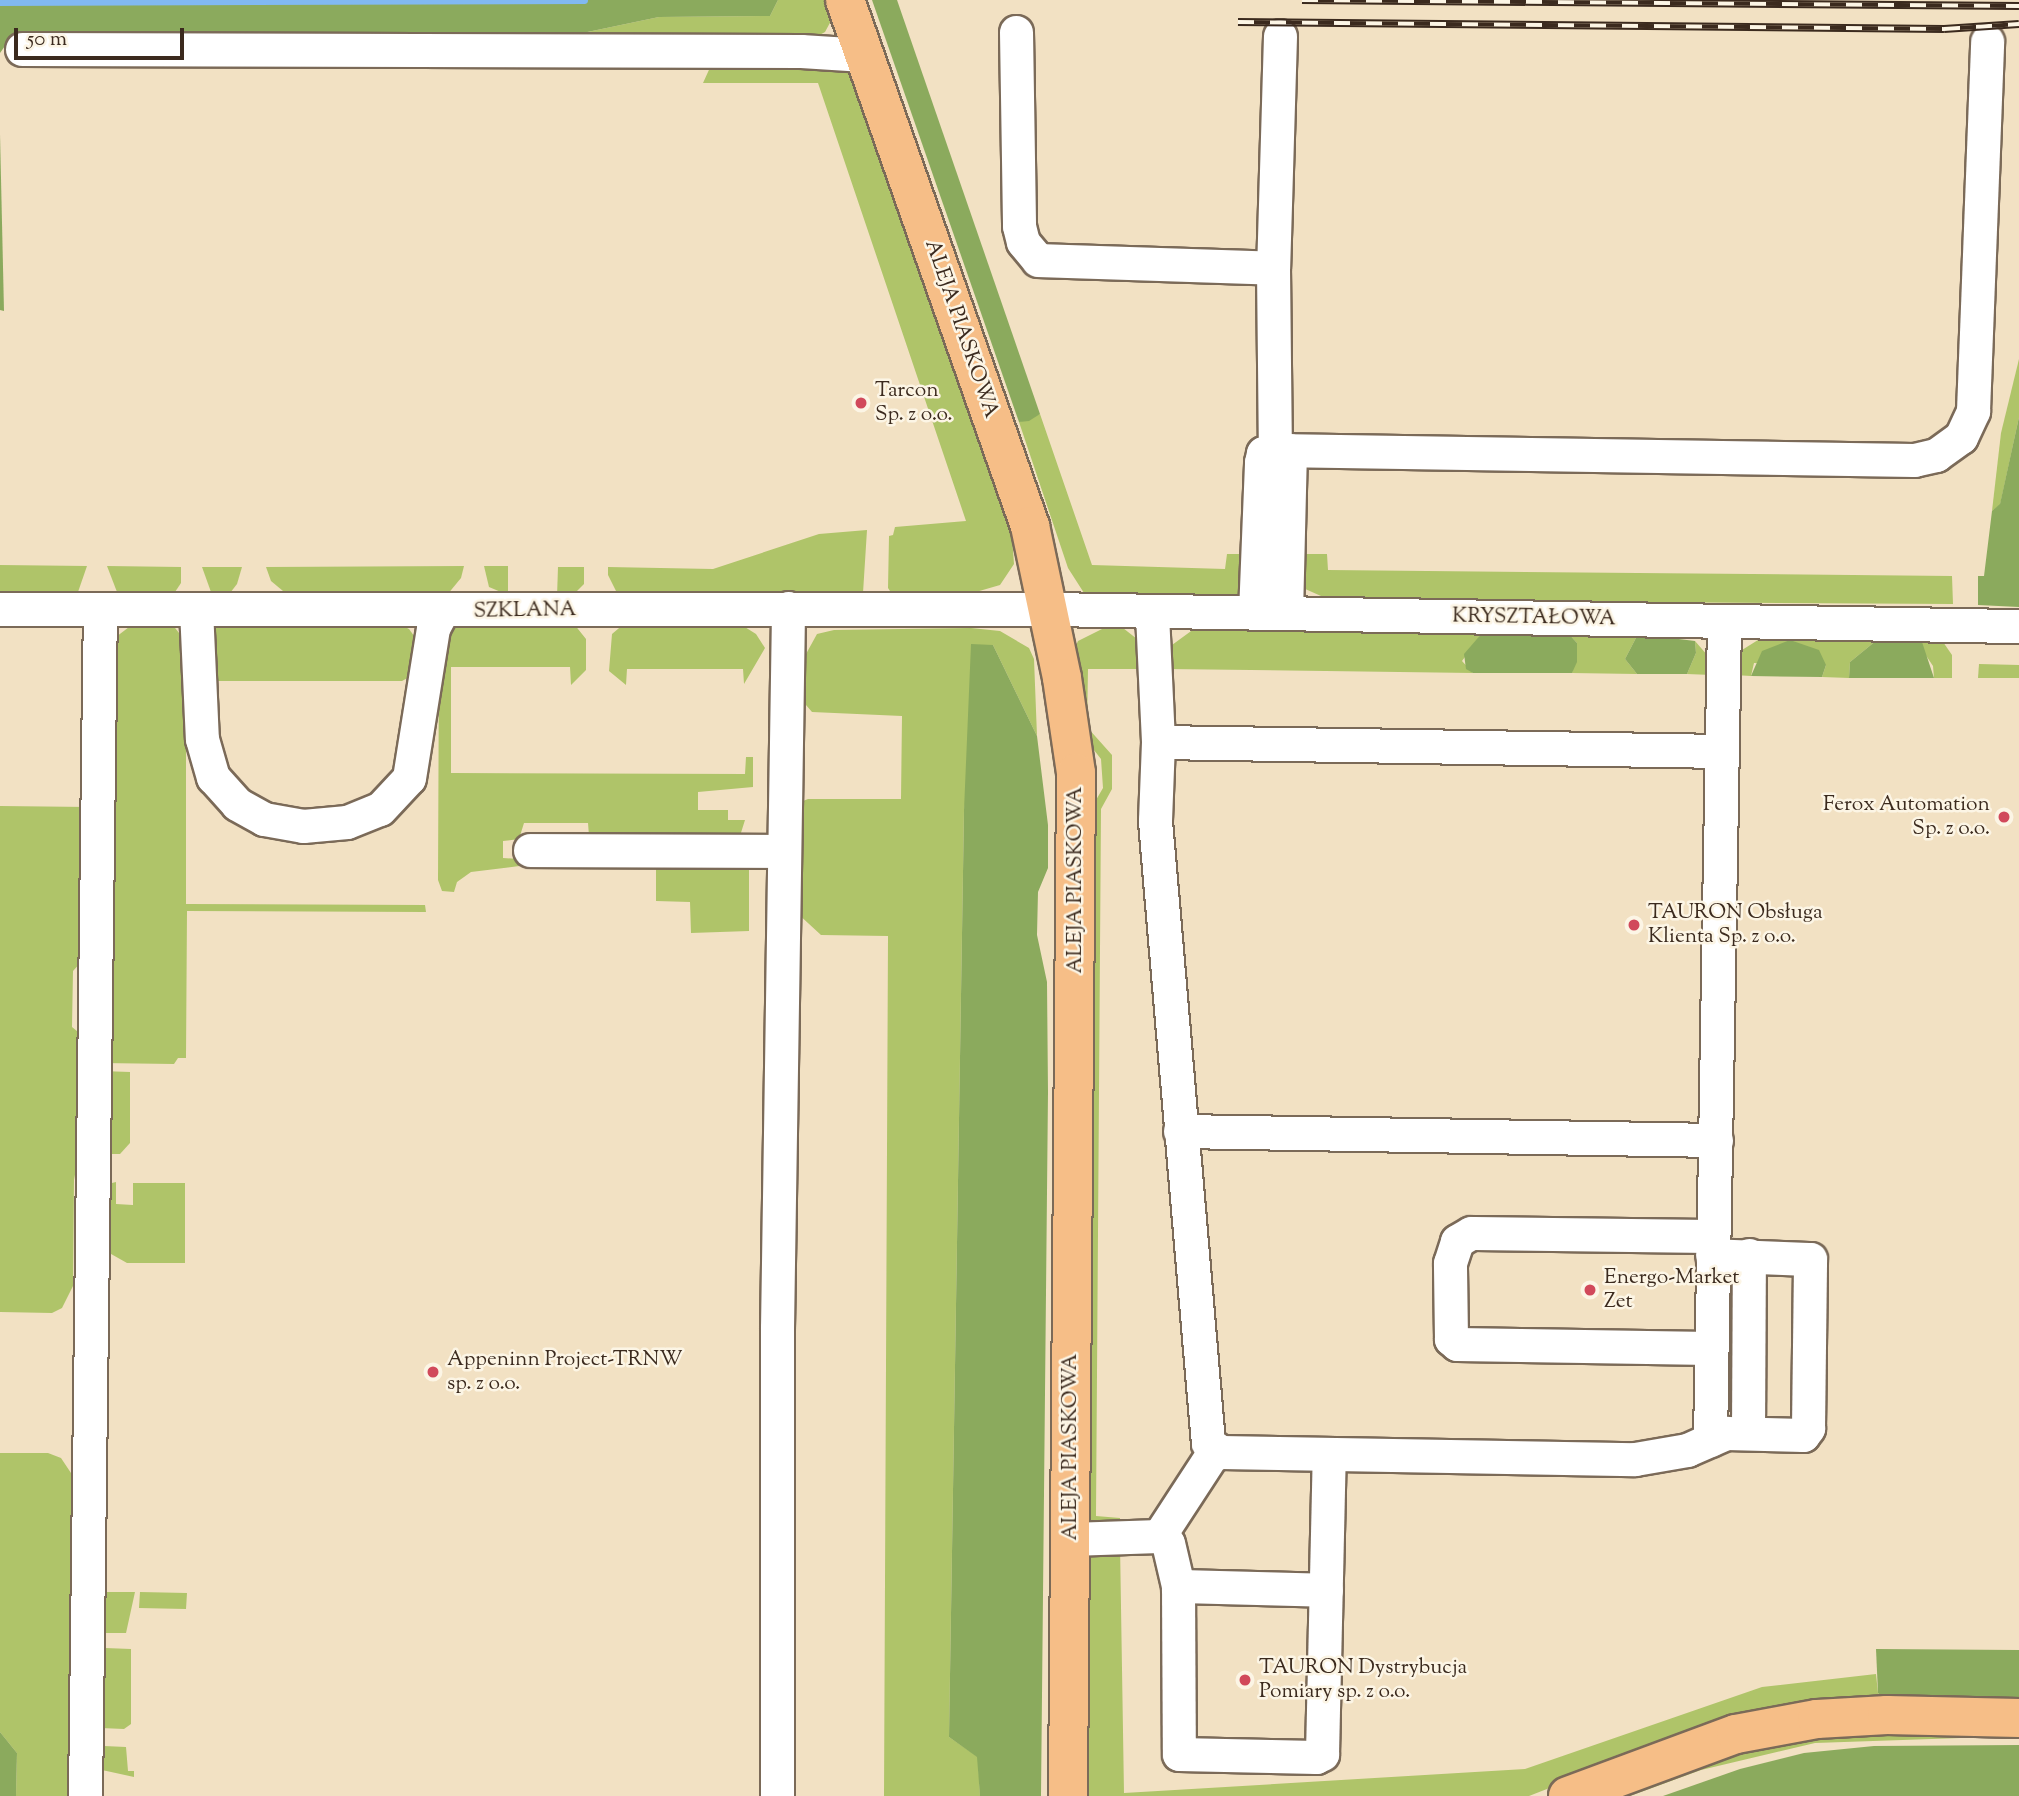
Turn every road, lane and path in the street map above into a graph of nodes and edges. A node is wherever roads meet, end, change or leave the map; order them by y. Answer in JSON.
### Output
{"nodes":[{"id":1,"x":845,"y":0,"type":"edge"},
{"id":2,"x":1016,"y":32,"type":"dead end"},
{"id":3,"x":1280,"y":36,"type":"dead end"},
{"id":4,"x":1987,"y":41,"type":"dead end"},
{"id":5,"x":22,"y":49,"type":"dead end"},
{"id":6,"x":863,"y":55,"type":"junction"},
{"id":7,"x":1273,"y":268,"type":"junction"},
{"id":8,"x":1283,"y":450,"type":"junction"},
{"id":9,"x":788,"y":608,"type":"junction"},
{"id":10,"x":0,"y":609,"type":"edge"},
{"id":11,"x":100,"y":609,"type":"junction"},
{"id":12,"x":196,"y":610,"type":"junction"},
{"id":13,"x":1050,"y":610,"type":"junction"},
{"id":14,"x":442,"y":611,"type":"junction"},
{"id":15,"x":1270,"y":613,"type":"junction"},
{"id":16,"x":1153,"y":614,"type":"junction"},
{"id":17,"x":1724,"y":621,"type":"junction"},
{"id":18,"x":2019,"y":626,"type":"edge"},
{"id":19,"x":1158,"y":742,"type":"junction"},
{"id":20,"x":1722,"y":751,"type":"junction"},
{"id":21,"x":530,"y":850,"type":"dead end"},
{"id":22,"x":783,"y":851,"type":"junction"},
{"id":23,"x":1180,"y":1131,"type":"junction"},
{"id":24,"x":1716,"y":1140,"type":"junction"},
{"id":25,"x":1712,"y":1246,"type":"junction"},
{"id":26,"x":1749,"y":1255,"type":"junction"},
{"id":27,"x":1710,"y":1348,"type":"junction"},
{"id":28,"x":1748,"y":1433,"type":"junction"},
{"id":29,"x":1710,"y":1440,"type":"junction"},
{"id":30,"x":1215,"y":1450,"type":"junction"},
{"id":31,"x":1329,"y":1454,"type":"junction"},
{"id":32,"x":1159,"y":1536,"type":"junction"},
{"id":33,"x":1070,"y":1539,"type":"junction"},
{"id":34,"x":1178,"y":1586,"type":"junction"},
{"id":35,"x":1326,"y":1590,"type":"junction"},
{"id":36,"x":2019,"y":1718,"type":"edge"},
{"id":37,"x":85,"y":1796,"type":"edge"},
{"id":38,"x":777,"y":1796,"type":"edge"},
{"id":39,"x":1068,"y":1796,"type":"edge"},
{"id":40,"x":1569,"y":1796,"type":"edge"}],
"edges":[{"from":1,"to":6,"type":"main road","name":"ALEJA PIASKOWA"},
{"from":2,"to":7,"type":"street"},
{"from":3,"to":7,"type":"street"},
{"from":4,"to":8,"type":"street"},
{"from":5,"to":6,"type":"street"},
{"from":6,"to":13,"type":"main road","name":"ALEJA PIASKOWA"},
{"from":7,"to":8,"type":"street"},
{"from":8,"to":15,"type":"street"},
{"from":9,"to":13,"type":"street","name":"SZKLANA"},
{"from":9,"to":14,"type":"street","name":"SZKLANA"},
{"from":9,"to":22,"type":"street"},
{"from":10,"to":11,"type":"street","name":"SZKLANA"},
{"from":11,"to":12,"type":"street","name":"SZKLANA"},
{"from":11,"to":37,"type":"street"},
{"from":12,"to":14,"type":"street","name":"SZKLANA"},
{"from":12,"to":14,"type":"street"},
{"from":13,"to":16,"type":"street","name":"KRYSZTAŁOWA"},
{"from":13,"to":33,"type":"main road","name":"ALEJA PIASKOWA"},
{"from":15,"to":16,"type":"street","name":"KRYSZTAŁOWA"},
{"from":15,"to":17,"type":"street","name":"KRYSZTAŁOWA"},
{"from":16,"to":19,"type":"street"},
{"from":17,"to":18,"type":"street","name":"KRYSZTAŁOWA"},
{"from":17,"to":20,"type":"street"},
{"from":19,"to":20,"type":"street"},
{"from":19,"to":23,"type":"street"},
{"from":20,"to":24,"type":"street"},
{"from":21,"to":22,"type":"street"},
{"from":22,"to":38,"type":"street"},
{"from":23,"to":24,"type":"street"},
{"from":23,"to":30,"type":"street"},
{"from":24,"to":25,"type":"street"},
{"from":25,"to":26,"type":"street"},
{"from":25,"to":27,"type":"street"},
{"from":25,"to":27,"type":"street"},
{"from":26,"to":28,"type":"street"},
{"from":26,"to":28,"type":"street"},
{"from":27,"to":29,"type":"street"},
{"from":28,"to":29,"type":"street"},
{"from":29,"to":31,"type":"street"},
{"from":30,"to":31,"type":"street"},
{"from":30,"to":32,"type":"street"},
{"from":31,"to":35,"type":"street"},
{"from":32,"to":33,"type":"street"},
{"from":32,"to":34,"type":"street"},
{"from":33,"to":39,"type":"main road","name":"ALEJA PIASKOWA"},
{"from":34,"to":35,"type":"street"},
{"from":34,"to":35,"type":"street"},
{"from":36,"to":40,"type":"main road"}]}
